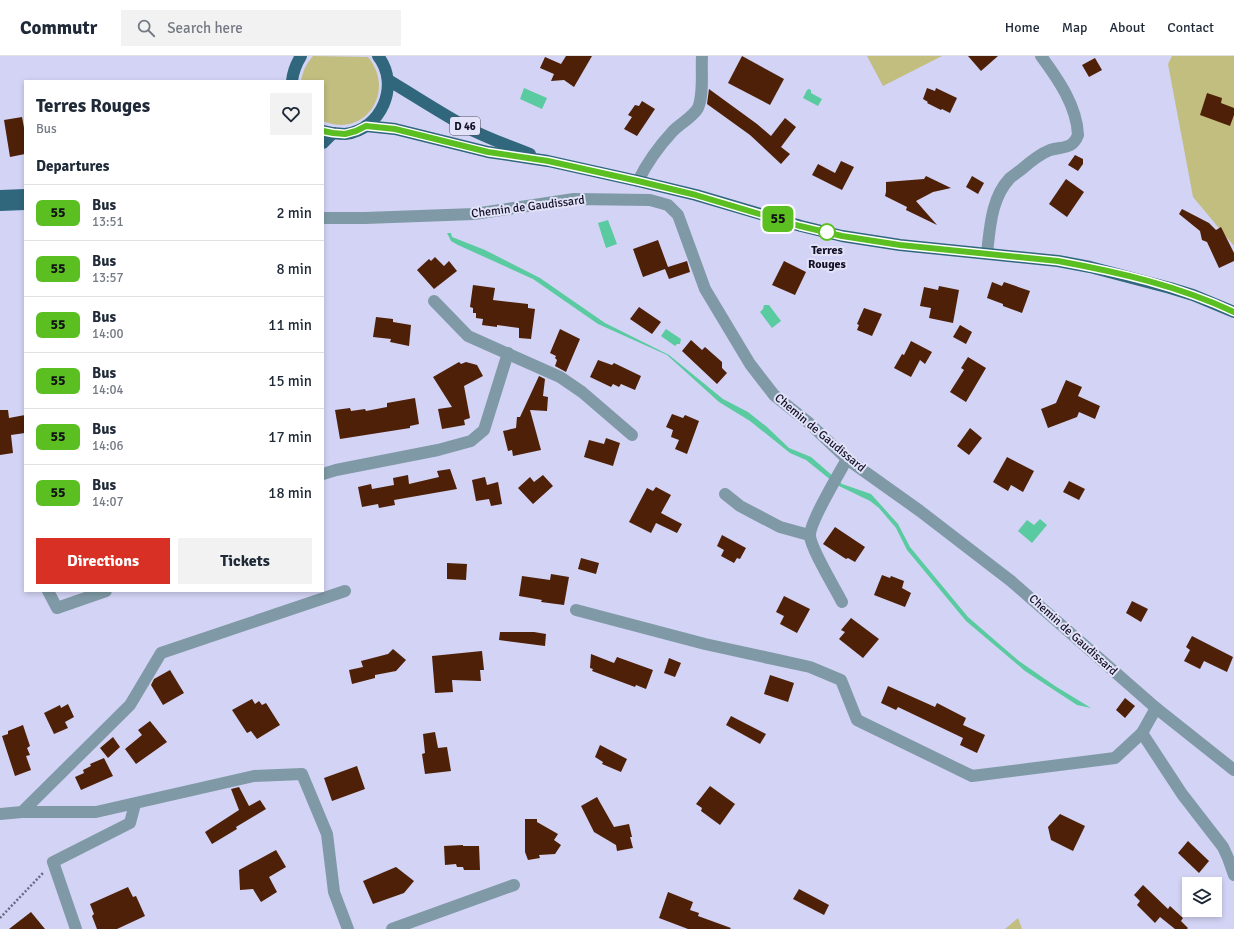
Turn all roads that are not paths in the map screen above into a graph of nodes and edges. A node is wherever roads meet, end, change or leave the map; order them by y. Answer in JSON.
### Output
{"nodes":[{"id":1,"x":301,"y":56,"type":"edge"},
{"id":2,"x":378,"y":56,"type":"edge"},
{"id":3,"x":702,"y":56,"type":"edge"},
{"id":4,"x":1040,"y":56,"type":"edge"},
{"id":5,"x":292,"y":80,"type":"edge"},
{"id":6,"x":388,"y":80,"type":"junction"},
{"id":7,"x":366,"y":126,"type":"junction"},
{"id":8,"x":328,"y":132,"type":"edge"},
{"id":9,"x":548,"y":161,"type":"junction"},
{"id":10,"x":638,"y":181,"type":"junction"},
{"id":11,"x":0,"y":196,"type":"edge"},
{"id":12,"x":24,"y":202,"type":"edge"},
{"id":13,"x":24,"y":202,"type":"edge"},
{"id":14,"x":0,"y":205,"type":"edge"},
{"id":15,"x":324,"y":210,"type":"edge"},
{"id":16,"x":324,"y":218,"type":"edge"},
{"id":17,"x":346,"y":218,"type":"junction"},
{"id":18,"x":987,"y":253,"type":"junction"},
{"id":19,"x":434,"y":300,"type":"dead end"},
{"id":20,"x":1234,"y":312,"type":"edge"},
{"id":21,"x":508,"y":354,"type":"junction"},
{"id":22,"x":632,"y":435,"type":"dead end"},
{"id":23,"x":847,"y":459,"type":"junction"},
{"id":24,"x":324,"y":474,"type":"edge"},
{"id":25,"x":725,"y":494,"type":"dead end"},
{"id":26,"x":809,"y":535,"type":"junction"},
{"id":27,"x":345,"y":591,"type":"dead end"},
{"id":28,"x":49,"y":592,"type":"edge"},
{"id":29,"x":103,"y":592,"type":"edge"},
{"id":30,"x":842,"y":602,"type":"dead end"},
{"id":31,"x":576,"y":610,"type":"dead end"},
{"id":32,"x":1156,"y":708,"type":"junction"},
{"id":33,"x":1142,"y":733,"type":"junction"},
{"id":34,"x":1234,"y":770,"type":"edge"},
{"id":35,"x":135,"y":804,"type":"junction"},
{"id":36,"x":22,"y":812,"type":"junction"},
{"id":37,"x":0,"y":814,"type":"edge"},
{"id":38,"x":1234,"y":875,"type":"edge"},
{"id":39,"x":514,"y":885,"type":"dead end"},
{"id":40,"x":76,"y":929,"type":"edge"},
{"id":41,"x":348,"y":929,"type":"edge"},
{"id":42,"x":392,"y":929,"type":"edge"}],
"edges":[{"from":1,"to":5,"type":"main road"},
{"from":2,"to":6,"type":"main road"},
{"from":3,"to":10,"type":"street"},
{"from":4,"to":18,"type":"street"},
{"from":6,"to":7,"type":"main road"},
{"from":6,"to":9,"type":"main road","number":"D 46"},
{"from":7,"to":8,"type":"main road"},
{"from":7,"to":9,"type":"main road","number":"D 46"},
{"from":9,"to":10,"type":"main road","number":"D 46"},
{"from":10,"to":18,"type":"main road","number":"D 46"},
{"from":11,"to":12,"type":"main road"},
{"from":13,"to":14,"type":"main road"},
{"from":15,"to":17,"type":"street"},
{"from":16,"to":17,"type":"street","name":"Chemin de Gaudissard"},
{"from":17,"to":23,"type":"street","name":"Chemin de Gaudissard"},
{"from":18,"to":20,"type":"main road","number":"D 46"},
{"from":19,"to":21,"type":"street"},
{"from":21,"to":22,"type":"street"},
{"from":21,"to":24,"type":"street"},
{"from":23,"to":26,"type":"street"},
{"from":23,"to":32,"type":"street","name":"Chemin de Gaudissard"},
{"from":25,"to":26,"type":"street"},
{"from":26,"to":30,"type":"street"},
{"from":27,"to":36,"type":"street"},
{"from":28,"to":29,"type":"street"},
{"from":31,"to":33,"type":"street"},
{"from":32,"to":33,"type":"street"},
{"from":32,"to":34,"type":"street","name":"Chemin de Gaudissard"},
{"from":33,"to":38,"type":"street"},
{"from":35,"to":36,"type":"street"},
{"from":35,"to":40,"type":"street"},
{"from":35,"to":41,"type":"street"},
{"from":36,"to":37,"type":"street"},
{"from":39,"to":42,"type":"street"}]}
